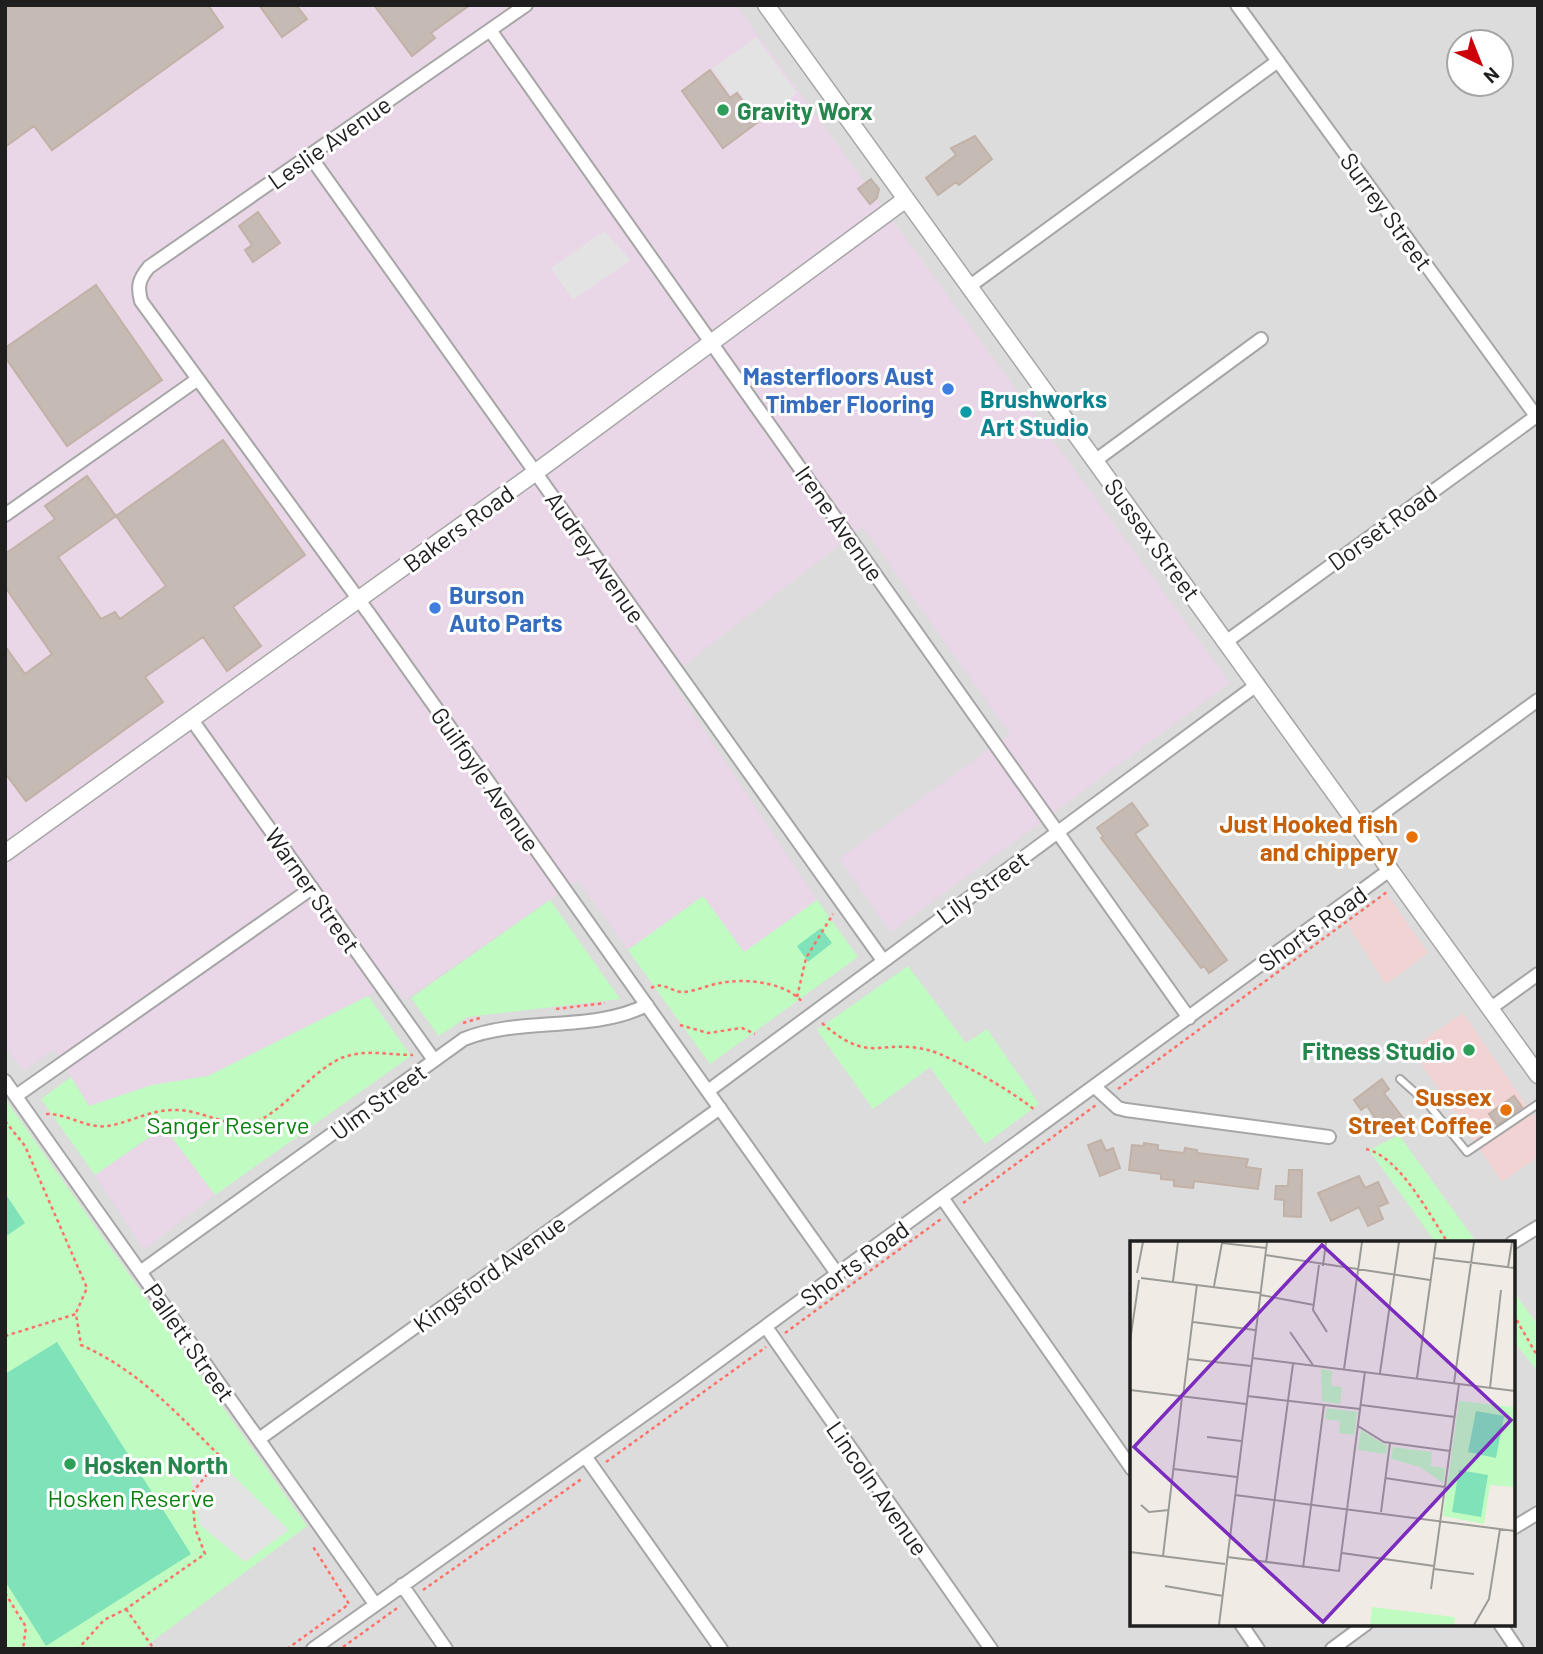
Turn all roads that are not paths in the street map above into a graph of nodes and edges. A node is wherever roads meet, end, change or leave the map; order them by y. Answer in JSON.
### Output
{"nodes":[{"id":1,"x":526,"y":5,"type":"edge"},
{"id":2,"x":766,"y":5,"type":"edge"},
{"id":3,"x":1237,"y":5,"type":"edge"},
{"id":4,"x":490,"y":30,"type":"junction"},
{"id":5,"x":1278,"y":61,"type":"junction"},
{"id":6,"x":310,"y":156,"type":"junction"},
{"id":7,"x":906,"y":198,"type":"junction"},
{"id":8,"x":138,"y":283,"type":"joint"},
{"id":9,"x":970,"y":286,"type":"junction"},
{"id":10,"x":1261,"y":340,"type":"dead end"},
{"id":11,"x":712,"y":342,"type":"junction"},
{"id":12,"x":198,"y":379,"type":"junction"},
{"id":13,"x":1536,"y":418,"type":"edge"},
{"id":14,"x":1096,"y":460,"type":"junction"},
{"id":15,"x":536,"y":472,"type":"junction"},
{"id":16,"x":5,"y":515,"type":"edge"},
{"id":17,"x":359,"y":600,"type":"junction"},
{"id":18,"x":1227,"y":640,"type":"junction"},
{"id":19,"x":1258,"y":684,"type":"junction"},
{"id":20,"x":1538,"y":700,"type":"edge"},
{"id":21,"x":192,"y":720,"type":"junction"},
{"id":22,"x":1361,"y":829,"type":"junction"},
{"id":23,"x":1058,"y":831,"type":"junction"},
{"id":24,"x":5,"y":853,"type":"edge"},
{"id":25,"x":1391,"y":869,"type":"junction"},
{"id":26,"x":312,"y":888,"type":"junction"},
{"id":27,"x":882,"y":959,"type":"junction"},
{"id":28,"x":1538,"y":974,"type":"edge"},
{"id":29,"x":643,"y":1000,"type":"junction"},
{"id":30,"x":1491,"y":1008,"type":"junction"},
{"id":31,"x":1189,"y":1017,"type":"junction"},
{"id":32,"x":434,"y":1060,"type":"junction"},
{"id":33,"x":1538,"y":1075,"type":"edge"},
{"id":34,"x":1400,"y":1079,"type":"dead end"},
{"id":35,"x":5,"y":1080,"type":"edge"},
{"id":36,"x":1095,"y":1087,"type":"junction"},
{"id":37,"x":708,"y":1091,"type":"junction"},
{"id":38,"x":16,"y":1096,"type":"junction"},
{"id":39,"x":1538,"y":1104,"type":"edge"},
{"id":40,"x":720,"y":1108,"type":"junction"},
{"id":41,"x":1329,"y":1137,"type":"dead end"},
{"id":42,"x":943,"y":1199,"type":"junction"},
{"id":43,"x":1538,"y":1227,"type":"edge"},
{"id":44,"x":1515,"y":1241,"type":"edge"},
{"id":45,"x":140,"y":1272,"type":"junction"},
{"id":46,"x":838,"y":1275,"type":"junction"},
{"id":47,"x":766,"y":1327,"type":"junction"},
{"id":48,"x":259,"y":1439,"type":"junction"},
{"id":49,"x":585,"y":1455,"type":"junction"},
{"id":50,"x":1130,"y":1466,"type":"edge"},
{"id":51,"x":1538,"y":1513,"type":"edge"},
{"id":52,"x":1515,"y":1527,"type":"edge"},
{"id":53,"x":402,"y":1585,"type":"junction"},
{"id":54,"x":375,"y":1604,"type":"junction"},
{"id":55,"x":1242,"y":1626,"type":"edge"},
{"id":56,"x":1363,"y":1626,"type":"edge"},
{"id":57,"x":1501,"y":1626,"type":"edge"},
{"id":58,"x":313,"y":1649,"type":"edge"},
{"id":59,"x":446,"y":1649,"type":"edge"},
{"id":60,"x":720,"y":1649,"type":"edge"},
{"id":61,"x":991,"y":1649,"type":"edge"},
{"id":62,"x":1258,"y":1649,"type":"edge"},
{"id":63,"x":1332,"y":1649,"type":"edge"},
{"id":64,"x":1517,"y":1649,"type":"edge"}],
"edges":[{"from":1,"to":4,"type":"street","name":"Leslie Avenue"},
{"from":2,"to":7,"type":"street","name":"Sussex Street"},
{"from":3,"to":5,"type":"street","name":"Surrey Street"},
{"from":4,"to":6,"type":"street","name":"Leslie Avenue"},
{"from":4,"to":11,"type":"street","name":"Irene Avenue"},
{"from":5,"to":9,"type":"street"},
{"from":5,"to":13,"type":"street","name":"Surrey Street"},
{"from":6,"to":8,"type":"street","name":"Leslie Avenue"},
{"from":6,"to":15,"type":"street","name":"Audrey Avenue"},
{"from":7,"to":9,"type":"street","name":"Sussex Street"},
{"from":7,"to":11,"type":"street","name":"Bakers Road"},
{"from":8,"to":12,"type":"street","name":"Guilfoyle Avenue"},
{"from":9,"to":14,"type":"street","name":"Sussex Street"},
{"from":10,"to":14,"type":"street"},
{"from":11,"to":15,"type":"street","name":"Bakers Road"},
{"from":11,"to":23,"type":"street","name":"Irene Avenue"},
{"from":12,"to":16,"type":"street"},
{"from":12,"to":17,"type":"street","name":"Guilfoyle Avenue"},
{"from":13,"to":18,"type":"street","name":"Dorset Road"},
{"from":14,"to":18,"type":"street","name":"Sussex Street"},
{"from":15,"to":17,"type":"street","name":"Bakers Road"},
{"from":15,"to":27,"type":"street","name":"Audrey Avenue"},
{"from":17,"to":21,"type":"street","name":"Bakers Road"},
{"from":17,"to":29,"type":"street","name":"Guilfoyle Avenue"},
{"from":18,"to":19,"type":"street","name":"Sussex Street"},
{"from":19,"to":22,"type":"street","name":"Sussex Street"},
{"from":19,"to":23,"type":"street","name":"Lily Street"},
{"from":20,"to":22,"type":"street"},
{"from":21,"to":24,"type":"street","name":"Bakers Road"},
{"from":21,"to":26,"type":"street","name":"Warner Street"},
{"from":22,"to":25,"type":"street","name":"Sussex Street"},
{"from":23,"to":27,"type":"street","name":"Lily Street"},
{"from":23,"to":31,"type":"street","name":"Irene Avenue"},
{"from":25,"to":30,"type":"street","name":"Sussex Street"},
{"from":25,"to":31,"type":"street","name":"Shorts Road"},
{"from":26,"to":32,"type":"street","name":"Warner Street"},
{"from":26,"to":38,"type":"street"},
{"from":27,"to":37,"type":"street","name":"Lily Street"},
{"from":28,"to":30,"type":"street"},
{"from":29,"to":32,"type":"street","name":"Ulm Street"},
{"from":29,"to":37,"type":"street","name":"Guilfoyle Avenue"},
{"from":30,"to":33,"type":"street","name":"Sussex Street"},
{"from":31,"to":36,"type":"street","name":"Shorts Road"},
{"from":32,"to":45,"type":"street","name":"Ulm Street"},
{"from":34,"to":39,"type":"lane"},
{"from":35,"to":38,"type":"street","name":"Pallett Street"},
{"from":36,"to":41,"type":"street"},
{"from":36,"to":42,"type":"street","name":"Shorts Road"},
{"from":37,"to":40,"type":"street","name":"Guilfoyle Avenue"},
{"from":38,"to":45,"type":"street","name":"Pallett Street"},
{"from":40,"to":46,"type":"street","name":"Guilfoyle Avenue"},
{"from":40,"to":48,"type":"street","name":"Kingsford Avenue"},
{"from":42,"to":46,"type":"street","name":"Shorts Road"},
{"from":42,"to":50,"type":"street"},
{"from":43,"to":44,"type":"street"},
{"from":45,"to":48,"type":"street","name":"Pallett Street"},
{"from":46,"to":47,"type":"street","name":"Shorts Road"},
{"from":47,"to":49,"type":"street","name":"Shorts Road"},
{"from":47,"to":61,"type":"street","name":"Lincoln Avenue"},
{"from":48,"to":54,"type":"street","name":"Pallett Street"},
{"from":49,"to":53,"type":"street","name":"Shorts Road"},
{"from":49,"to":60,"type":"street"},
{"from":51,"to":52,"type":"street"},
{"from":53,"to":54,"type":"street","name":"Shorts Road"},
{"from":53,"to":59,"type":"street"},
{"from":54,"to":58,"type":"street","name":"Shorts Road"},
{"from":55,"to":62,"type":"street"},
{"from":56,"to":63,"type":"street"},
{"from":57,"to":64,"type":"street"}]}
